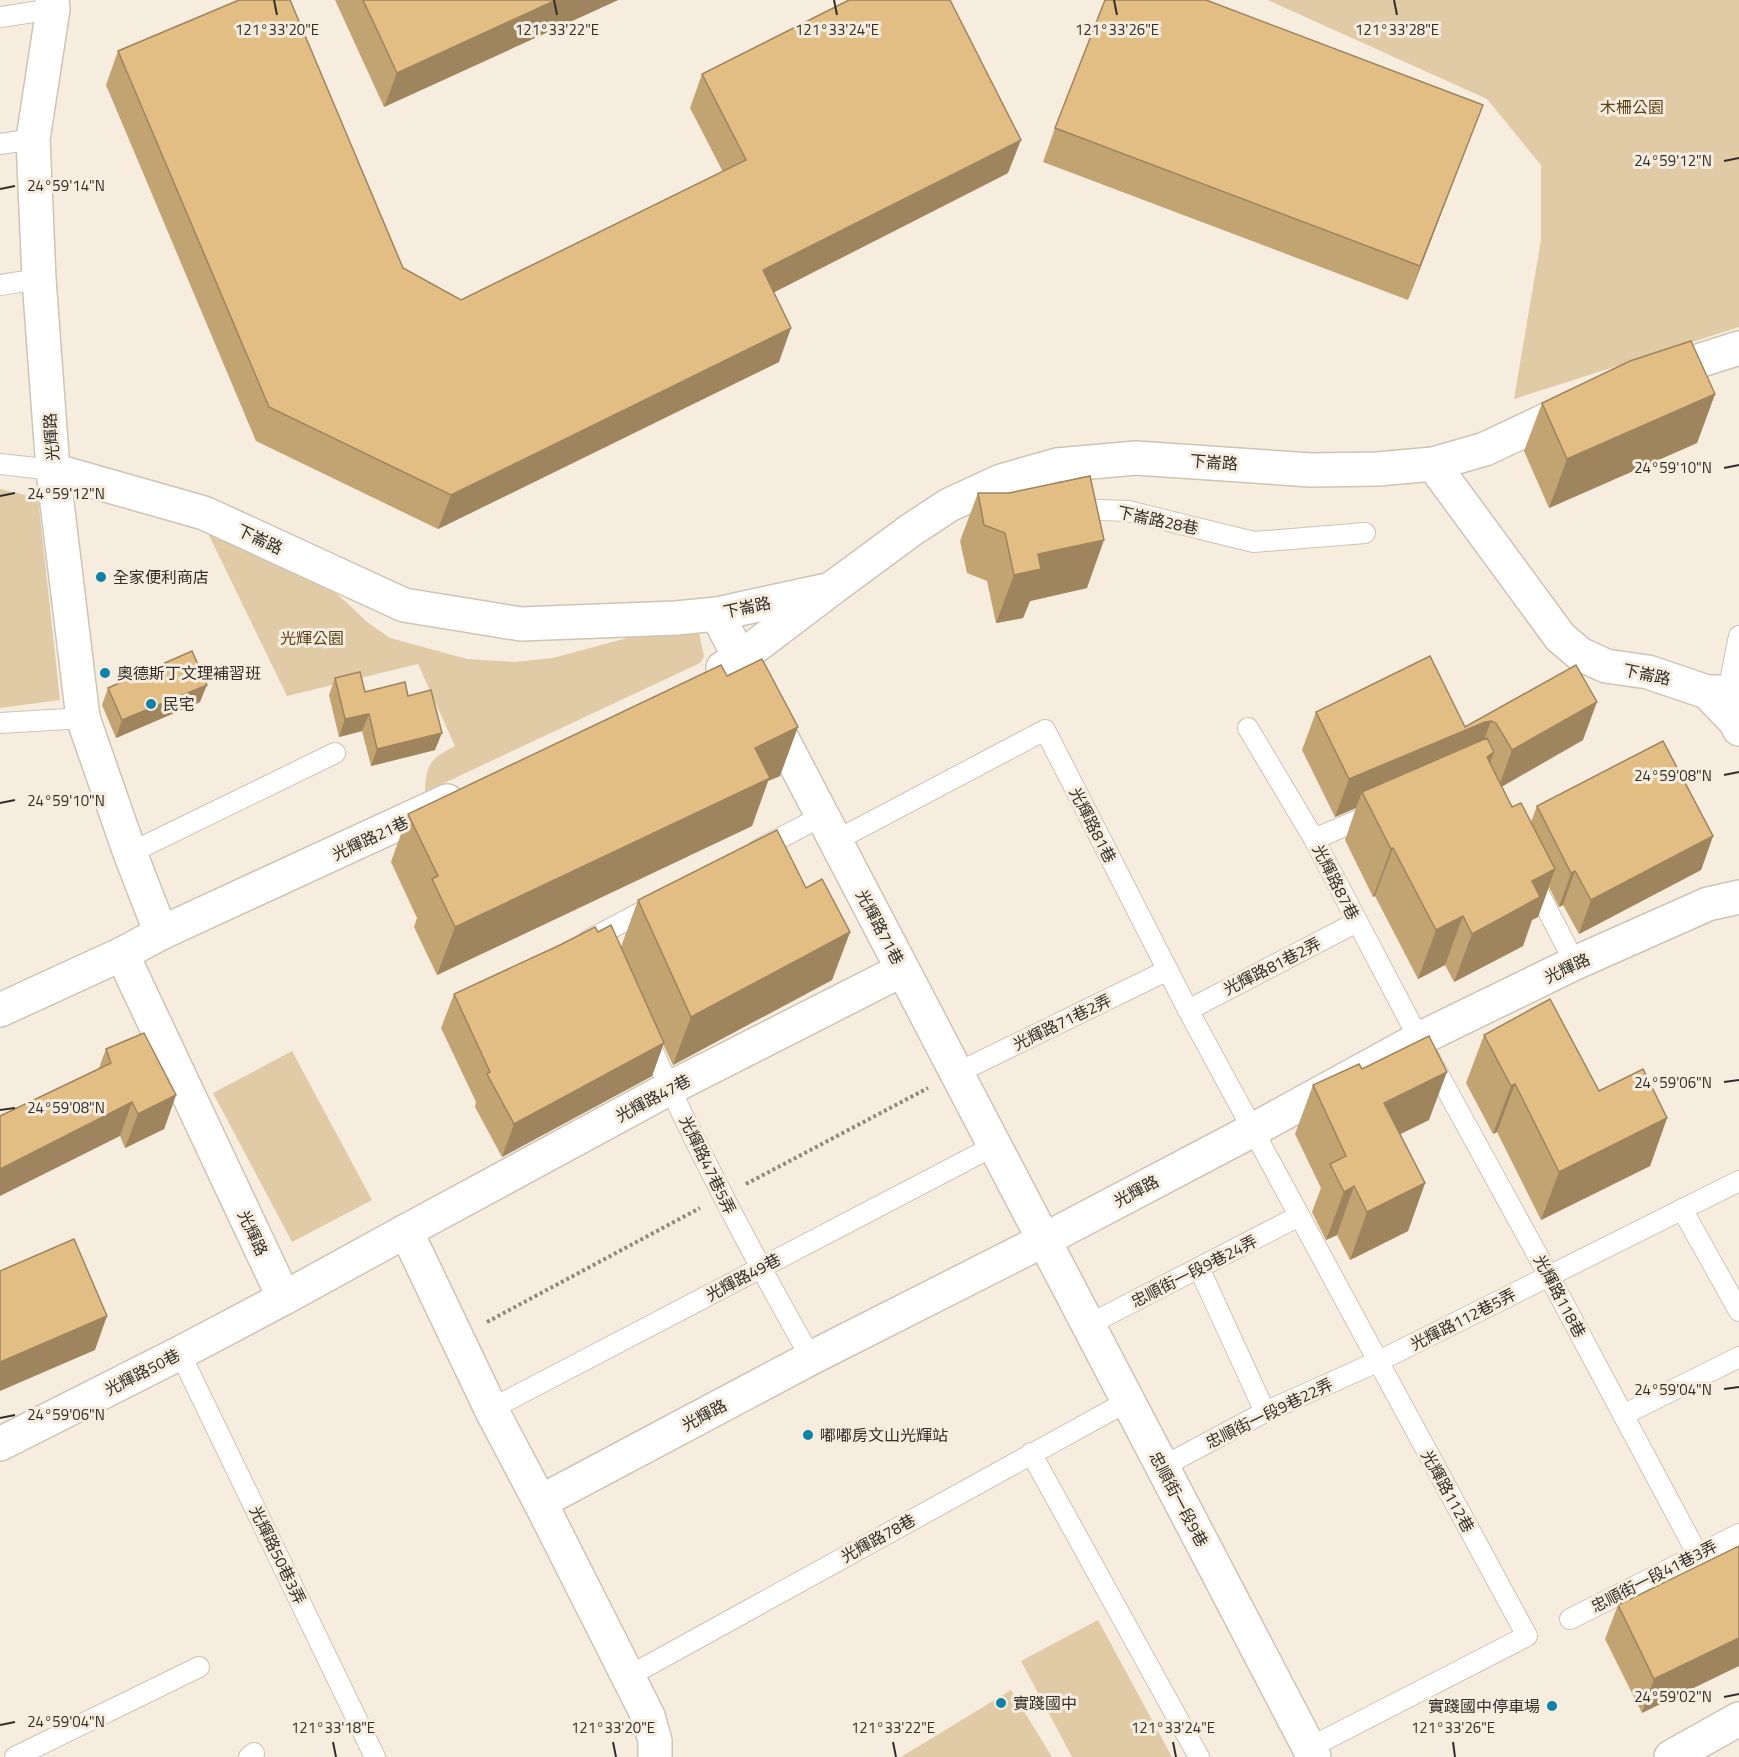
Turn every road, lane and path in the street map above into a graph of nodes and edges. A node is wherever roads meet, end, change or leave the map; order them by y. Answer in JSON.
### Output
{"nodes":[{"id":1,"x":53,"y":4,"type":"edge"},
{"id":2,"x":0,"y":17,"type":"edge"},
{"id":3,"x":33,"y":139,"type":"junction"},
{"id":4,"x":0,"y":144,"type":"edge"},
{"id":5,"x":39,"y":279,"type":"junction"},
{"id":6,"x":0,"y":285,"type":"edge"},
{"id":7,"x":1739,"y":348,"type":"edge"},
{"id":8,"x":0,"y":464,"type":"edge"},
{"id":9,"x":1433,"y":464,"type":"junction"},
{"id":10,"x":53,"y":470,"type":"junction"},
{"id":11,"x":950,"y":505,"type":"junction"},
{"id":12,"x":985,"y":506,"type":"edge"},
{"id":13,"x":1057,"y":509,"type":"edge"},
{"id":14,"x":1365,"y":533,"type":"dead end"},
{"id":15,"x":831,"y":589,"type":"junction"},
{"id":16,"x":717,"y":614,"type":"junction"},
{"id":17,"x":1739,"y":636,"type":"edge"},
{"id":18,"x":740,"y":658,"type":"junction"},
{"id":19,"x":695,"y":684,"type":"edge"},
{"id":20,"x":1725,"y":692,"type":"edge"},
{"id":21,"x":84,"y":718,"type":"junction"},
{"id":22,"x":0,"y":723,"type":"edge"},
{"id":23,"x":1248,"y":728,"type":"dead end"},
{"id":24,"x":1739,"y":729,"type":"edge"},
{"id":25,"x":335,"y":753,"type":"dead end"},
{"id":26,"x":472,"y":789,"type":"edge"},
{"id":27,"x":1389,"y":807,"type":"edge"},
{"id":28,"x":828,"y":828,"type":"junction"},
{"id":29,"x":1314,"y":839,"type":"junction"},
{"id":30,"x":130,"y":853,"type":"junction"},
{"id":31,"x":738,"y":861,"type":"edge"},
{"id":32,"x":1523,"y":862,"type":"edge"},
{"id":33,"x":1739,"y":897,"type":"edge"},
{"id":34,"x":664,"y":900,"type":"edge"},
{"id":35,"x":1357,"y":922,"type":"junction"},
{"id":36,"x":160,"y":933,"type":"junction"},
{"id":37,"x":601,"y":934,"type":"junction"},
{"id":38,"x":570,"y":950,"type":"edge"},
{"id":39,"x":122,"y":954,"type":"junction"},
{"id":40,"x":610,"y":955,"type":"edge"},
{"id":41,"x":1575,"y":963,"type":"junction"},
{"id":42,"x":902,"y":970,"type":"junction"},
{"id":43,"x":1168,"y":970,"type":"junction"},
{"id":44,"x":0,"y":1010,"type":"edge"},
{"id":45,"x":1188,"y":1010,"type":"junction"},
{"id":46,"x":638,"y":1016,"type":"edge"},
{"id":47,"x":1419,"y":1039,"type":"junction"},
{"id":48,"x":957,"y":1073,"type":"junction"},
{"id":49,"x":670,"y":1088,"type":"junction"},
{"id":50,"x":1253,"y":1130,"type":"junction"},
{"id":51,"x":994,"y":1146,"type":"junction"},
{"id":52,"x":1739,"y":1181,"type":"edge"},
{"id":53,"x":1682,"y":1209,"type":"junction"},
{"id":54,"x":1299,"y":1216,"type":"junction"},
{"id":55,"x":406,"y":1231,"type":"junction"},
{"id":56,"x":1044,"y":1240,"type":"junction"},
{"id":57,"x":760,"y":1268,"type":"junction"},
{"id":58,"x":1199,"y":1268,"type":"junction"},
{"id":59,"x":1549,"y":1276,"type":"junction"},
{"id":60,"x":284,"y":1298,"type":"junction"},
{"id":61,"x":1737,"y":1302,"type":"edge"},
{"id":62,"x":1088,"y":1325,"type":"junction"},
{"id":63,"x":180,"y":1353,"type":"junction"},
{"id":64,"x":1739,"y":1357,"type":"edge"},
{"id":65,"x":811,"y":1358,"type":"junction"},
{"id":66,"x":1377,"y":1362,"type":"junction"},
{"id":67,"x":1128,"y":1401,"type":"junction"},
{"id":68,"x":491,"y":1409,"type":"junction"},
{"id":69,"x":1265,"y":1412,"type":"junction"},
{"id":70,"x":1623,"y":1415,"type":"junction"},
{"id":71,"x":0,"y":1444,"type":"edge"},
{"id":72,"x":1031,"y":1453,"type":"junction"},
{"id":73,"x":1162,"y":1467,"type":"junction"},
{"id":74,"x":540,"y":1502,"type":"junction"},
{"id":75,"x":1739,"y":1534,"type":"edge"},
{"id":76,"x":1698,"y":1555,"type":"junction"},
{"id":77,"x":1570,"y":1619,"type":"dead end"},
{"id":78,"x":199,"y":1667,"type":"dead end"},
{"id":79,"x":629,"y":1676,"type":"junction"},
{"id":80,"x":1739,"y":1719,"type":"edge"},
{"id":81,"x":1311,"y":1752,"type":"edge"},
{"id":82,"x":15,"y":1757,"type":"edge"},
{"id":83,"x":375,"y":1757,"type":"edge"},
{"id":84,"x":655,"y":1757,"type":"edge"},
{"id":85,"x":1199,"y":1757,"type":"edge"},
{"id":86,"x":1671,"y":1757,"type":"edge"}],
"edges":[{"from":1,"to":2,"type":"lane"},
{"from":1,"to":3,"type":"street","name":"光輝路"},
{"from":3,"to":4,"type":"lane"},
{"from":3,"to":5,"type":"street","name":"光輝路"},
{"from":5,"to":6,"type":"lane"},
{"from":5,"to":10,"type":"street","name":"光輝路"},
{"from":7,"to":9,"type":"street","name":"下崙路"},
{"from":8,"to":10,"type":"lane"},
{"from":9,"to":11,"type":"street","name":"下崙路"},
{"from":9,"to":20,"type":"street","name":"下崙路"},
{"from":10,"to":16,"type":"street","name":"下崙路"},
{"from":10,"to":21,"type":"street","name":"光輝路"},
{"from":11,"to":12,"type":"lane"},
{"from":11,"to":15,"type":"street","name":"下崙路"},
{"from":13,"to":14,"type":"lane","name":"下崙路28巷"},
{"from":15,"to":16,"type":"street","name":"下崙路"},
{"from":15,"to":18,"type":"street"},
{"from":16,"to":18,"type":"street","name":"光輝路71巷"},
{"from":17,"to":20,"type":"lane"},
{"from":18,"to":19,"type":"street"},
{"from":18,"to":28,"type":"street","name":"光輝路71巷"},
{"from":20,"to":24,"type":"street"},
{"from":21,"to":22,"type":"lane"},
{"from":21,"to":30,"type":"street","name":"光輝路"},
{"from":23,"to":29,"type":"lane","name":"光輝路87巷"},
{"from":25,"to":30,"type":"lane"},
{"from":26,"to":36,"type":"street","name":"光輝路21巷"},
{"from":27,"to":29,"type":"lane"},
{"from":28,"to":31,"type":"lane"},
{"from":28,"to":42,"type":"street","name":"光輝路71巷"},
{"from":28,"to":43,"type":"lane","name":"光輝路81巷"},
{"from":29,"to":35,"type":"lane","name":"光輝路87巷"},
{"from":30,"to":36,"type":"street","name":"光輝路"},
{"from":32,"to":41,"type":"lane"},
{"from":33,"to":41,"type":"street","name":"光輝路"},
{"from":34,"to":37,"type":"lane"},
{"from":35,"to":45,"type":"lane","name":"光輝路81巷2弄"},
{"from":35,"to":47,"type":"lane","name":"光輝路87巷"},
{"from":36,"to":39,"type":"street","name":"光輝路21巷"},
{"from":37,"to":38,"type":"lane"},
{"from":37,"to":40,"type":"lane"},
{"from":39,"to":44,"type":"street"},
{"from":39,"to":60,"type":"street","name":"光輝路"},
{"from":41,"to":47,"type":"street","name":"光輝路"},
{"from":42,"to":48,"type":"street","name":"光輝路71巷"},
{"from":42,"to":49,"type":"street","name":"光輝路47巷"},
{"from":43,"to":45,"type":"lane","name":"光輝路81巷"},
{"from":43,"to":48,"type":"lane","name":"光輝路71巷2弄"},
{"from":45,"to":50,"type":"lane","name":"光輝路81巷"},
{"from":46,"to":49,"type":"lane","name":"光輝路47巷5弄"},
{"from":47,"to":50,"type":"street","name":"光輝路"},
{"from":47,"to":59,"type":"lane","name":"光輝路118巷"},
{"from":48,"to":51,"type":"street","name":"光輝路71巷"},
{"from":49,"to":55,"type":"street","name":"光輝路47巷"},
{"from":49,"to":57,"type":"lane","name":"光輝路47巷5弄"},
{"from":50,"to":54,"type":"lane","name":"光輝路112巷"},
{"from":50,"to":56,"type":"street","name":"光輝路"},
{"from":51,"to":56,"type":"street","name":"光輝路71巷"},
{"from":51,"to":57,"type":"lane","name":"光輝路49巷"},
{"from":52,"to":53,"type":"lane","name":"光輝路112巷5弄"},
{"from":53,"to":59,"type":"lane","name":"光輝路112巷5弄"},
{"from":53,"to":61,"type":"lane"},
{"from":54,"to":58,"type":"lane","name":"忠順街一段9巷24弄"},
{"from":54,"to":66,"type":"lane","name":"光輝路112巷"},
{"from":55,"to":60,"type":"street"},
{"from":55,"to":68,"type":"street"},
{"from":56,"to":62,"type":"street","name":"忠順街一段9巷"},
{"from":56,"to":65,"type":"street","name":"光輝路"},
{"from":57,"to":65,"type":"lane","name":"光輝路47巷5弄"},
{"from":57,"to":68,"type":"lane","name":"光輝路49巷"},
{"from":58,"to":62,"type":"lane","name":"忠順街一段9巷24弄"},
{"from":58,"to":69,"type":"lane"},
{"from":59,"to":66,"type":"lane","name":"光輝路112巷5弄"},
{"from":59,"to":70,"type":"lane","name":"光輝路118巷"},
{"from":60,"to":63,"type":"street","name":"光輝路50巷"},
{"from":62,"to":67,"type":"street","name":"忠順街一段9巷"},
{"from":63,"to":71,"type":"street","name":"光輝路50巷"},
{"from":63,"to":83,"type":"lane","name":"光輝路50巷3弄"},
{"from":64,"to":70,"type":"lane"},
{"from":65,"to":74,"type":"street","name":"光輝路"},
{"from":66,"to":69,"type":"lane","name":"忠順街一段9巷22弄"},
{"from":66,"to":81,"type":"lane","name":"光輝路112巷"},
{"from":67,"to":72,"type":"lane","name":"光輝路78巷"},
{"from":67,"to":73,"type":"street","name":"忠順街一段9巷"},
{"from":68,"to":74,"type":"street"},
{"from":69,"to":73,"type":"lane","name":"忠順街一段9巷22弄"},
{"from":70,"to":76,"type":"lane","name":"光輝路118巷"},
{"from":72,"to":79,"type":"lane","name":"光輝路78巷"},
{"from":72,"to":85,"type":"lane"},
{"from":73,"to":81,"type":"street","name":"忠順街一段9巷"},
{"from":74,"to":79,"type":"street"},
{"from":75,"to":76,"type":"lane","name":"忠順街一段41巷3弄"},
{"from":76,"to":77,"type":"lane","name":"忠順街一段41巷3弄"},
{"from":78,"to":82,"type":"lane"},
{"from":79,"to":84,"type":"street"},
{"from":80,"to":86,"type":"street"}]}
